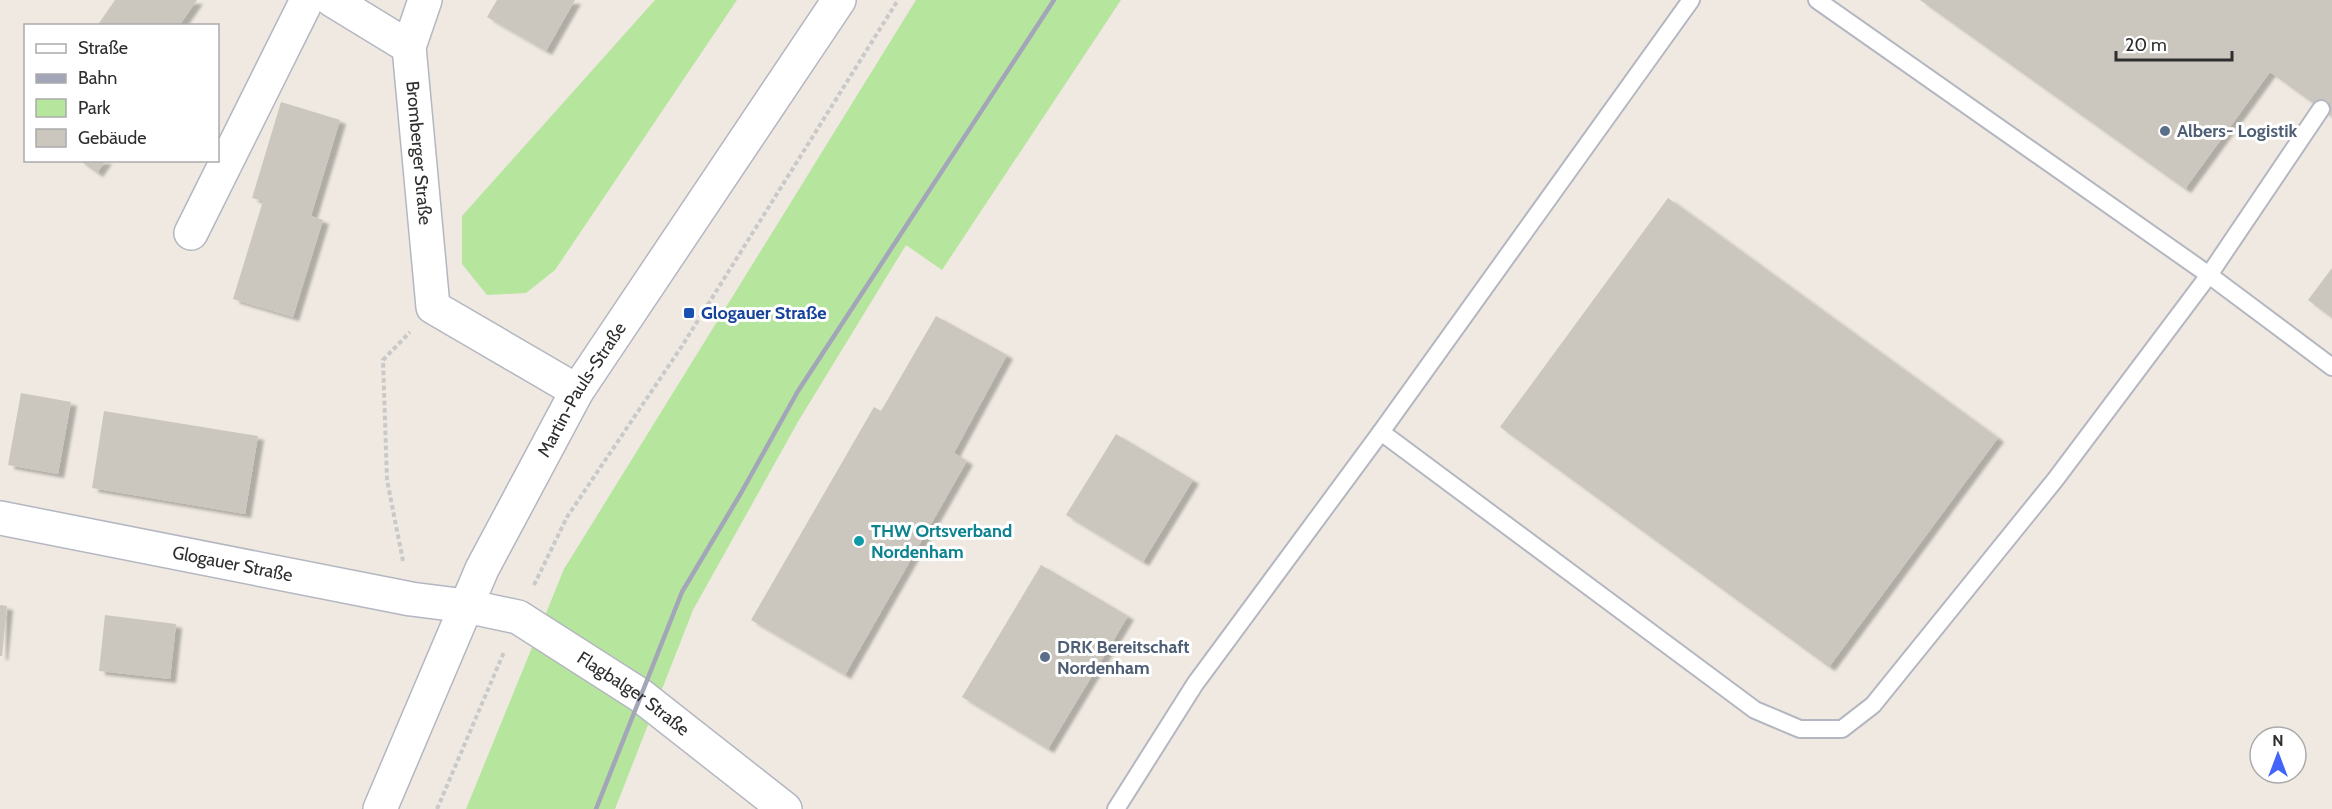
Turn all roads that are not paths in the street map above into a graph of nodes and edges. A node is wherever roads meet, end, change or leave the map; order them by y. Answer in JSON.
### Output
{"nodes":[{"id":1,"x":307,"y":0,"type":"edge"},
{"id":2,"x":332,"y":0,"type":"edge"},
{"id":3,"x":425,"y":0,"type":"edge"},
{"id":4,"x":839,"y":0,"type":"edge"},
{"id":5,"x":1691,"y":0,"type":"edge"},
{"id":6,"x":1817,"y":0,"type":"edge"},
{"id":7,"x":409,"y":47,"type":"junction"},
{"id":8,"x":2321,"y":109,"type":"dead end"},
{"id":9,"x":191,"y":232,"type":"dead end"},
{"id":10,"x":2209,"y":275,"type":"junction"},
{"id":11,"x":2332,"y":367,"type":"edge"},
{"id":12,"x":577,"y":391,"type":"junction"},
{"id":13,"x":1381,"y":432,"type":"junction"},
{"id":14,"x":0,"y":518,"type":"edge"},
{"id":15,"x":466,"y":606,"type":"junction"},
{"id":16,"x":380,"y":809,"type":"edge"},
{"id":17,"x":785,"y":809,"type":"edge"},
{"id":18,"x":1116,"y":809,"type":"edge"}],
"edges":[{"from":1,"to":9,"type":"street"},
{"from":2,"to":7,"type":"street"},
{"from":3,"to":7,"type":"street","name":"Bromberger Straße"},
{"from":4,"to":12,"type":"street","name":"Martin-Pauls-Straße"},
{"from":5,"to":13,"type":"lane"},
{"from":6,"to":10,"type":"lane"},
{"from":7,"to":12,"type":"street","name":"Bromberger Straße"},
{"from":8,"to":10,"type":"lane"},
{"from":10,"to":11,"type":"lane"},
{"from":10,"to":13,"type":"lane"},
{"from":12,"to":15,"type":"street","name":"Martin-Pauls-Straße"},
{"from":13,"to":18,"type":"lane"},
{"from":14,"to":15,"type":"street","name":"Glogauer Straße"},
{"from":15,"to":16,"type":"street","name":"Martin-Pauls-Straße"},
{"from":15,"to":17,"type":"street","name":"Flagbalger Straße"}]}
